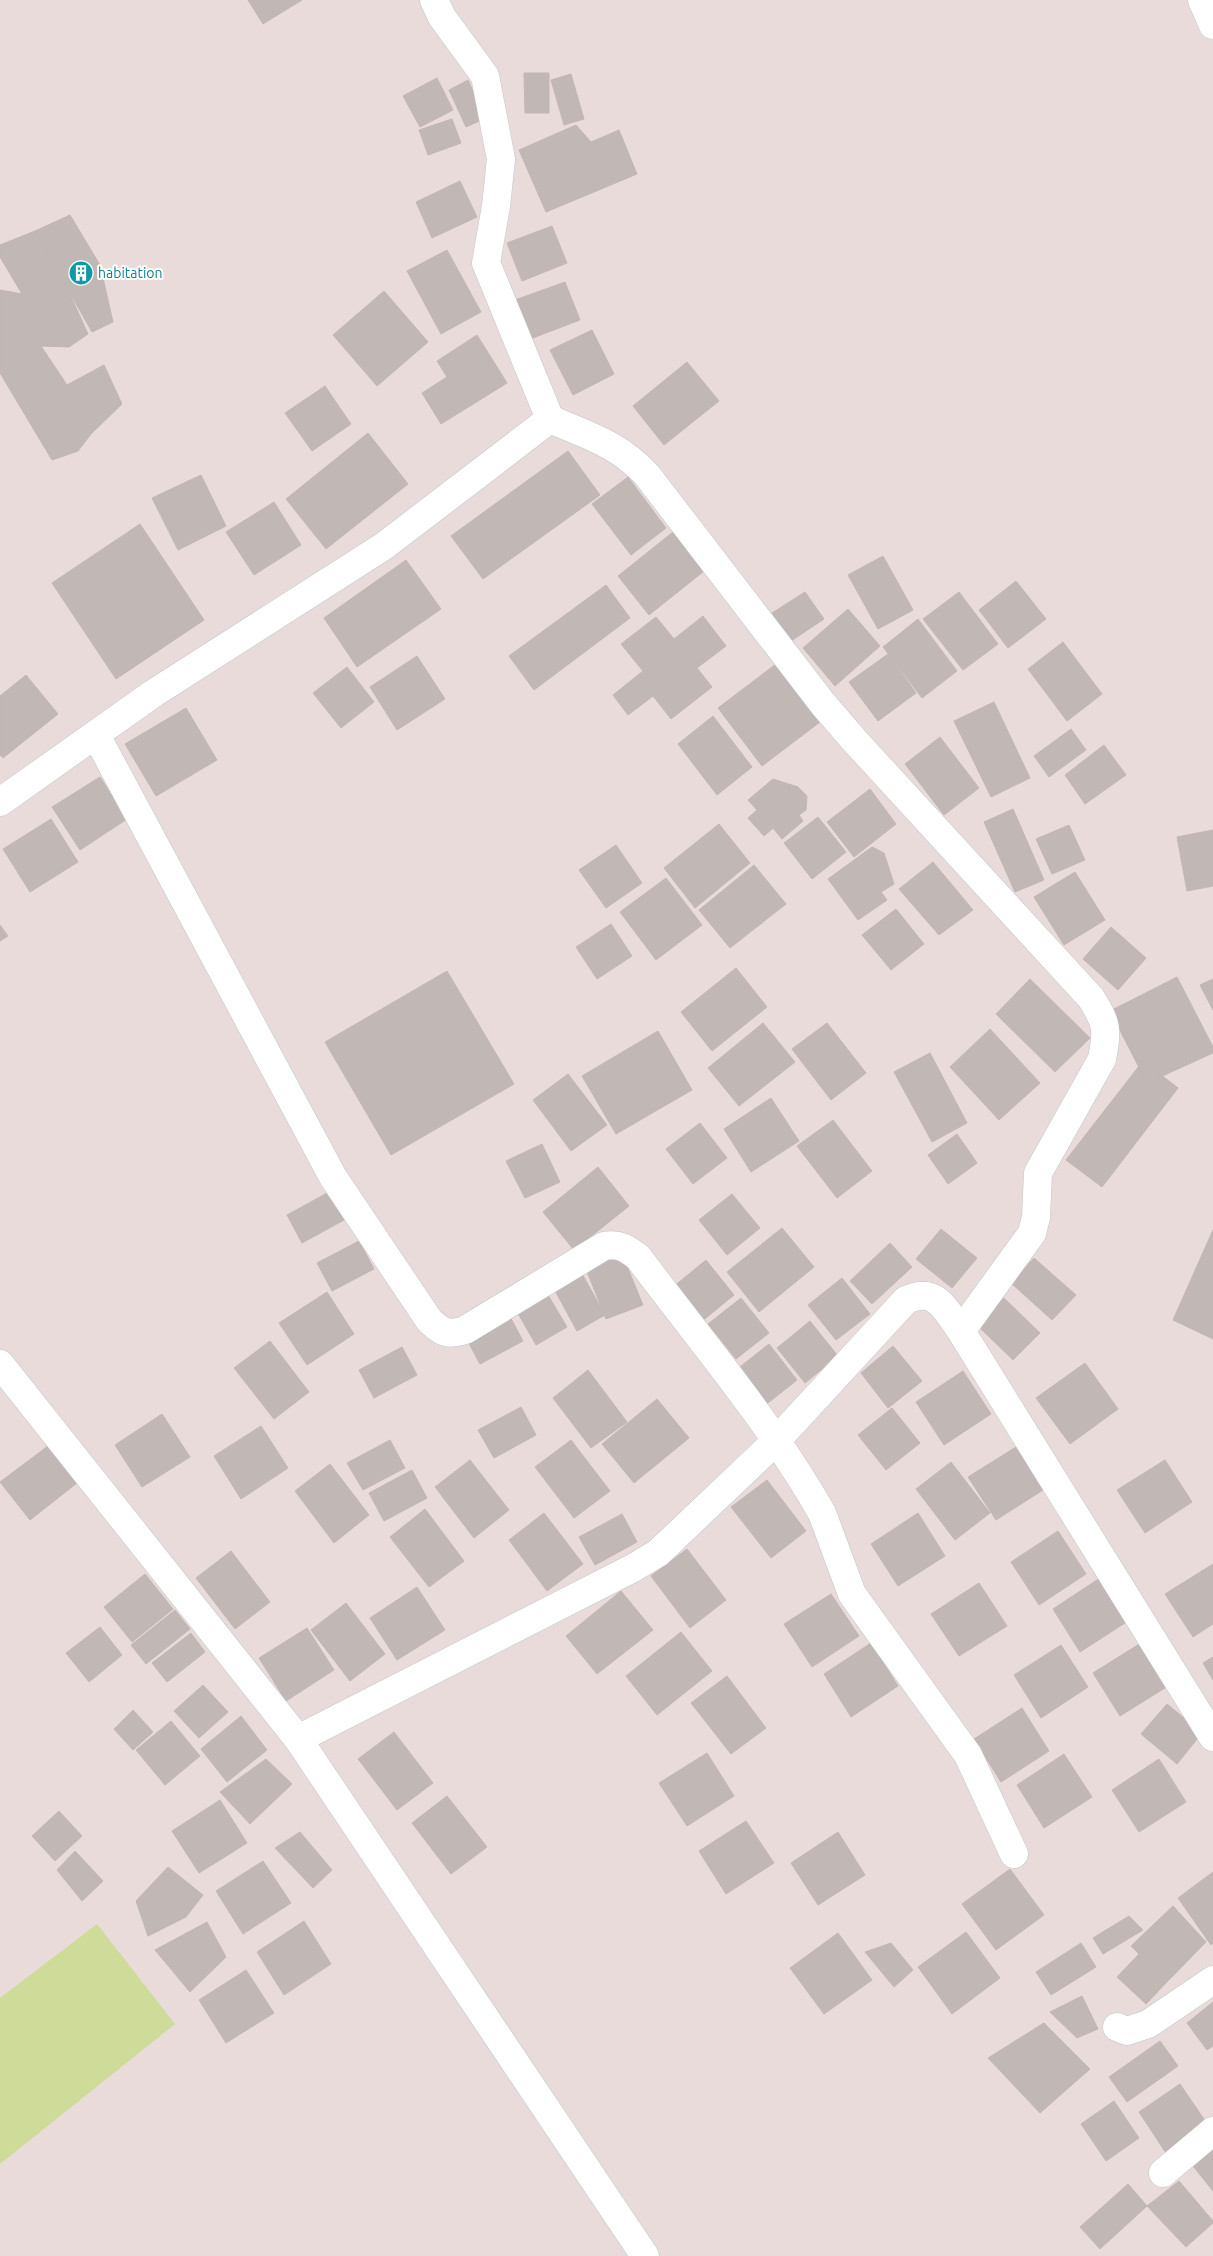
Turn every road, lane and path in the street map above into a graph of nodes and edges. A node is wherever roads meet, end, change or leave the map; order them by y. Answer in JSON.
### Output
{"nodes":[{"id":1,"x":434,"y":0,"type":"edge"},
{"id":2,"x":1202,"y":0,"type":"edge"},
{"id":3,"x":1213,"y":25,"type":"edge"},
{"id":4,"x":550,"y":419,"type":"junction"},
{"id":5,"x":96,"y":735,"type":"junction"},
{"id":6,"x":0,"y":802,"type":"edge"},
{"id":7,"x":961,"y":1331,"type":"junction"},
{"id":8,"x":0,"y":1364,"type":"edge"},
{"id":9,"x":776,"y":1441,"type":"junction"},
{"id":10,"x":1213,"y":1737,"type":"edge"},
{"id":11,"x":298,"y":1739,"type":"junction"},
{"id":12,"x":1014,"y":1854,"type":"dead end"},
{"id":13,"x":1213,"y":1980,"type":"edge"},
{"id":14,"x":1117,"y":2026,"type":"dead end"},
{"id":15,"x":1213,"y":2131,"type":"edge"},
{"id":16,"x":1163,"y":2173,"type":"dead end"},
{"id":17,"x":645,"y":2256,"type":"edge"}],
"edges":[{"from":1,"to":4,"type":"street"},
{"from":2,"to":3,"type":"street"},
{"from":4,"to":5,"type":"street"},
{"from":4,"to":7,"type":"street"},
{"from":5,"to":6,"type":"street"},
{"from":5,"to":9,"type":"street"},
{"from":7,"to":9,"type":"street"},
{"from":7,"to":10,"type":"street"},
{"from":8,"to":11,"type":"street"},
{"from":9,"to":11,"type":"street"},
{"from":9,"to":12,"type":"street"},
{"from":11,"to":17,"type":"street"},
{"from":13,"to":14,"type":"street"},
{"from":15,"to":16,"type":"street"}]}
